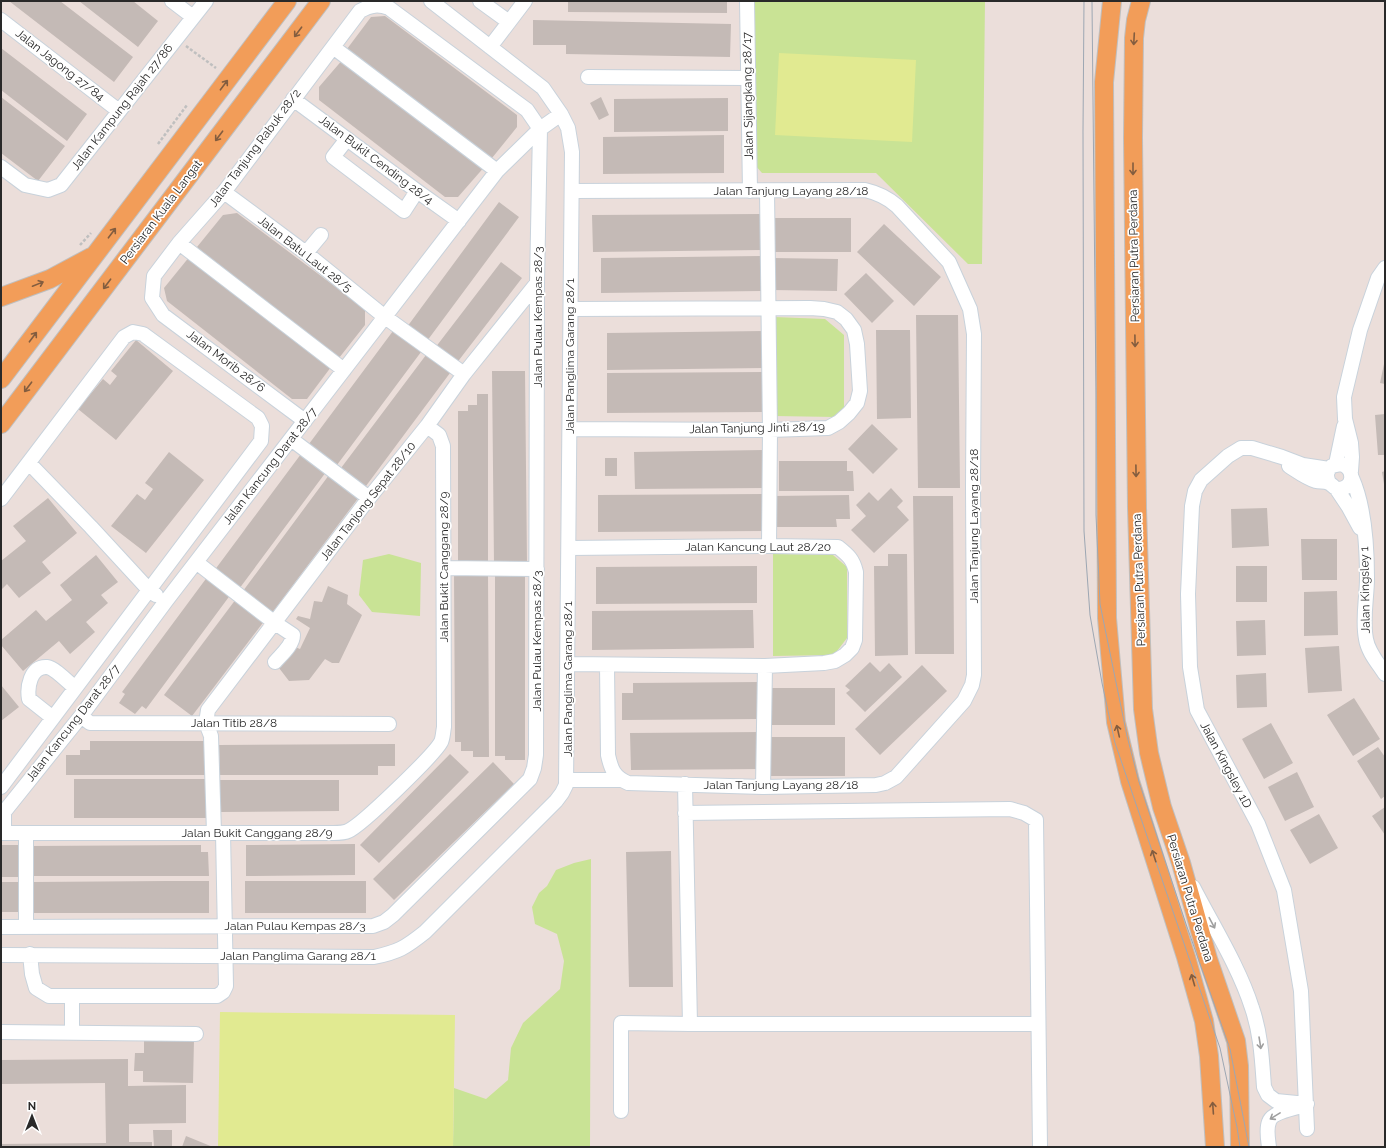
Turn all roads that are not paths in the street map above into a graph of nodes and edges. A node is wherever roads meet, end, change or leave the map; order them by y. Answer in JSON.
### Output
{"nodes":[{"id":1,"x":172,"y":1,"type":"edge"},
{"id":2,"x":206,"y":1,"type":"edge"},
{"id":3,"x":287,"y":1,"type":"edge"},
{"id":4,"x":321,"y":1,"type":"edge"},
{"id":5,"x":431,"y":1,"type":"edge"},
{"id":6,"x":480,"y":1,"type":"edge"},
{"id":7,"x":525,"y":1,"type":"edge"},
{"id":8,"x":747,"y":1,"type":"edge"},
{"id":9,"x":1112,"y":1,"type":"edge"},
{"id":10,"x":1141,"y":1,"type":"edge"},
{"id":11,"x":193,"y":17,"type":"junction"},
{"id":12,"x":1,"y":20,"type":"edge"},
{"id":13,"x":509,"y":22,"type":"junction"},
{"id":14,"x":333,"y":47,"type":"junction"},
{"id":15,"x":490,"y":47,"type":"junction"},
{"id":16,"x":588,"y":77,"type":"dead end"},
{"id":17,"x":748,"y":78,"type":"junction"},
{"id":18,"x":293,"y":99,"type":"junction"},
{"id":19,"x":119,"y":111,"type":"junction"},
{"id":20,"x":561,"y":114,"type":"junction"},
{"id":21,"x":540,"y":129,"type":"junction"},
{"id":22,"x":347,"y":139,"type":"junction"},
{"id":23,"x":1,"y":167,"type":"edge"},
{"id":24,"x":497,"y":171,"type":"junction"},
{"id":25,"x":572,"y":191,"type":"junction"},
{"id":26,"x":750,"y":191,"type":"junction"},
{"id":27,"x":767,"y":191,"type":"junction"},
{"id":28,"x":224,"y":192,"type":"junction"},
{"id":29,"x":417,"y":192,"type":"junction"},
{"id":30,"x":459,"y":221,"type":"junction"},
{"id":31,"x":321,"y":234,"type":"dead end"},
{"id":32,"x":179,"y":243,"type":"junction"},
{"id":33,"x":306,"y":253,"type":"junction"},
{"id":34,"x":96,"y":254,"type":"junction"},
{"id":35,"x":1385,"y":268,"type":"edge"},
{"id":36,"x":537,"y":283,"type":"junction"},
{"id":37,"x":1,"y":297,"type":"edge"},
{"id":38,"x":152,"y":298,"type":"joint"},
{"id":39,"x":768,"y":308,"type":"junction"},
{"id":40,"x":571,"y":309,"type":"junction"},
{"id":41,"x":385,"y":317,"type":"junction"},
{"id":42,"x":344,"y":370,"type":"junction"},
{"id":43,"x":464,"y":374,"type":"junction"},
{"id":44,"x":1,"y":379,"type":"edge"},
{"id":45,"x":4,"y":412,"type":"edge"},
{"id":46,"x":1345,"y":419,"type":"junction"},
{"id":47,"x":305,"y":421,"type":"junction"},
{"id":48,"x":427,"y":426,"type":"junction"},
{"id":49,"x":570,"y":429,"type":"junction"},
{"id":50,"x":770,"y":430,"type":"junction"},
{"id":51,"x":291,"y":439,"type":"junction"},
{"id":52,"x":1272,"y":455,"type":"junction"},
{"id":53,"x":29,"y":463,"type":"junction"},
{"id":54,"x":1332,"y":467,"type":"junction"},
{"id":55,"x":1351,"y":475,"type":"junction"},
{"id":56,"x":1332,"y":486,"type":"junction"},
{"id":57,"x":369,"y":498,"type":"junction"},
{"id":58,"x":1,"y":499,"type":"edge"},
{"id":59,"x":1364,"y":535,"type":"junction"},
{"id":60,"x":769,"y":546,"type":"junction"},
{"id":61,"x":569,"y":548,"type":"junction"},
{"id":62,"x":196,"y":562,"type":"junction"},
{"id":63,"x":444,"y":568,"type":"junction"},
{"id":64,"x":537,"y":569,"type":"junction"},
{"id":65,"x":149,"y":590,"type":"junction"},
{"id":66,"x":166,"y":601,"type":"junction"},
{"id":67,"x":275,"y":623,"type":"junction"},
{"id":68,"x":275,"y":662,"type":"dead end"},
{"id":69,"x":568,"y":664,"type":"junction"},
{"id":70,"x":607,"y":665,"type":"junction"},
{"id":71,"x":765,"y":666,"type":"junction"},
{"id":72,"x":1385,"y":674,"type":"edge"},
{"id":73,"x":75,"y":688,"type":"junction"},
{"id":74,"x":81,"y":716,"type":"junction"},
{"id":75,"x":53,"y":718,"type":"junction"},
{"id":76,"x":206,"y":723,"type":"junction"},
{"id":77,"x":389,"y":724,"type":"dead end"},
{"id":78,"x":567,"y":780,"type":"junction"},
{"id":79,"x":621,"y":780,"type":"junction"},
{"id":80,"x":685,"y":784,"type":"junction"},
{"id":81,"x":1,"y":787,"type":"edge"},
{"id":82,"x":763,"y":787,"type":"junction"},
{"id":83,"x":686,"y":813,"type":"junction"},
{"id":84,"x":2,"y":833,"type":"edge"},
{"id":85,"x":26,"y":833,"type":"junction"},
{"id":86,"x":219,"y":833,"type":"junction"},
{"id":87,"x":1181,"y":864,"type":"junction"},
{"id":88,"x":225,"y":926,"type":"junction"},
{"id":89,"x":26,"y":927,"type":"junction"},
{"id":90,"x":1,"y":928,"type":"edge"},
{"id":91,"x":1,"y":954,"type":"edge"},
{"id":92,"x":30,"y":954,"type":"junction"},
{"id":93,"x":226,"y":956,"type":"junction"},
{"id":94,"x":72,"y":996,"type":"junction"},
{"id":95,"x":690,"y":1024,"type":"junction"},
{"id":96,"x":1038,"y":1024,"type":"junction"},
{"id":97,"x":1,"y":1032,"type":"edge"},
{"id":98,"x":72,"y":1032,"type":"junction"},
{"id":99,"x":196,"y":1034,"type":"dead end"},
{"id":100,"x":1306,"y":1104,"type":"junction"},
{"id":101,"x":621,"y":1111,"type":"dead end"},
{"id":102,"x":1307,"y":1129,"type":"dead end"},
{"id":103,"x":1040,"y":1147,"type":"edge"},
{"id":104,"x":1215,"y":1147,"type":"edge"},
{"id":105,"x":1240,"y":1147,"type":"edge"},
{"id":106,"x":1269,"y":1147,"type":"edge"}],
"edges":[{"from":1,"to":11,"type":"street"},
{"from":2,"to":11,"type":"street","name":"Jalan Kampung Rajah 27/86"},
{"from":34,"to":3,"type":"main road","one_way":true},
{"from":4,"to":45,"type":"main road","name":"Persiaran Kuala Langat","one_way":true},
{"from":5,"to":15,"type":"street","name":"Jalan Panglima Garang 28/1"},
{"from":6,"to":13,"type":"street"},
{"from":7,"to":13,"type":"street"},
{"from":8,"to":17,"type":"street","name":"Jalan Sijangkang 28/17"},
{"from":104,"to":9,"type":"main road","name":"Persiaran Putra Perdana","one_way":true},
{"from":10,"to":87,"type":"main road","name":"Persiaran Putra Perdana","one_way":true},
{"from":11,"to":19,"type":"street","name":"Jalan Kampung Rajah 27/86"},
{"from":12,"to":19,"type":"street","name":"Jalan Jagong 27/84"},
{"from":13,"to":15,"type":"street"},
{"from":14,"to":18,"type":"street","name":"Jalan Tanjung Rabuk 28/2"},
{"from":14,"to":21,"type":"street","name":"Jalan Tanjung Rabuk 28/2"},
{"from":14,"to":24,"type":"street"},
{"from":15,"to":20,"type":"street","name":"Jalan Panglima Garang 28/1"},
{"from":16,"to":17,"type":"street"},
{"from":17,"to":26,"type":"street","name":"Jalan Sijangkang 28/17"},
{"from":18,"to":22,"type":"street","name":"Jalan Bukit Cending 28/4"},
{"from":18,"to":28,"type":"street","name":"Jalan Tanjung Rabuk 28/2"},
{"from":19,"to":23,"type":"street","name":"Jalan Kampung Rajah 27/86"},
{"from":20,"to":21,"type":"street","name":"Jalan Kancung Darat 28/7"},
{"from":20,"to":25,"type":"street","name":"Jalan Panglima Garang 28/1"},
{"from":21,"to":24,"type":"street","name":"Jalan Kancung Darat 28/7"},
{"from":21,"to":36,"type":"street","name":"Jalan Pulau Kempas 28/3"},
{"from":22,"to":29,"type":"street","name":"Jalan Bukit Cending 28/4"},
{"from":22,"to":29,"type":"street"},
{"from":24,"to":30,"type":"street","name":"Jalan Kancung Darat 28/7"},
{"from":25,"to":26,"type":"street","name":"Jalan Tanjung Layang 28/18"},
{"from":25,"to":40,"type":"street","name":"Jalan Panglima Garang 28/1"},
{"from":26,"to":27,"type":"street","name":"Jalan Tanjung Layang 28/18"},
{"from":27,"to":39,"type":"street"},
{"from":27,"to":82,"type":"street","name":"Jalan Tanjung Layang 28/18"},
{"from":28,"to":32,"type":"street","name":"Jalan Tanjung Rabuk 28/2"},
{"from":28,"to":33,"type":"street","name":"Jalan Batu Laut 28/5"},
{"from":29,"to":30,"type":"street","name":"Jalan Bukit Cending 28/4"},
{"from":30,"to":41,"type":"street","name":"Jalan Kancung Darat 28/7"},
{"from":31,"to":33,"type":"street"},
{"from":32,"to":38,"type":"street","name":"Jalan Tanjung Rabuk 28/2"},
{"from":32,"to":42,"type":"street"},
{"from":33,"to":41,"type":"street","name":"Jalan Batu Laut 28/5"},
{"from":37,"to":34,"type":"main road","one_way":true},
{"from":44,"to":34,"type":"main road","one_way":true},
{"from":35,"to":46,"type":"street","name":"Jalan Kingsley 1"},
{"from":36,"to":43,"type":"street","name":"Jalan Tanjong Sepat 28/10"},
{"from":36,"to":64,"type":"street","name":"Jalan Pulau Kempas 28/3"},
{"from":38,"to":47,"type":"street","name":"Jalan Morib 28/6"},
{"from":39,"to":40,"type":"street","name":"Jalan Tanjung Jinti 28/19"},
{"from":39,"to":50,"type":"street"},
{"from":39,"to":50,"type":"street","name":"Jalan Tanjung Jinti 28/19"},
{"from":40,"to":49,"type":"street","name":"Jalan Panglima Garang 28/1"},
{"from":41,"to":42,"type":"street","name":"Jalan Kancung Darat 28/7"},
{"from":41,"to":43,"type":"street","name":"Jalan Batu Laut 28/5"},
{"from":42,"to":47,"type":"street","name":"Jalan Kancung Darat 28/7"},
{"from":43,"to":48,"type":"street","name":"Jalan Tanjong Sepat 28/10"},
{"from":46,"to":54,"type":"street","name":"Jalan Kingsley 1"},
{"from":46,"to":55,"type":"street","name":"Jalan Kingsley 1"},
{"from":47,"to":51,"type":"street","name":"Jalan Kancung Darat 28/7"},
{"from":48,"to":57,"type":"street","name":"Jalan Tanjong Sepat 28/10"},
{"from":48,"to":63,"type":"street","name":"Jalan Bukit Canggang 28/9"},
{"from":49,"to":50,"type":"street","name":"Jalan Tanjung Jinti 28/19"},
{"from":49,"to":61,"type":"street","name":"Jalan Panglima Garang 28/1"},
{"from":50,"to":60,"type":"street"},
{"from":51,"to":57,"type":"street"},
{"from":51,"to":62,"type":"street","name":"Jalan Kancung Darat 28/7"},
{"from":52,"to":54,"type":"street","name":"Jalan Kingsley 1D"},
{"from":52,"to":56,"type":"street","name":"Jalan Kingsley 1D"},
{"from":52,"to":100,"type":"street","name":"Jalan Kingsley 1D"},
{"from":53,"to":58,"type":"street"},
{"from":53,"to":65,"type":"street"},
{"from":53,"to":65,"type":"street"},
{"from":54,"to":55,"type":"street"},
{"from":54,"to":56,"type":"street"},
{"from":55,"to":56,"type":"street"},
{"from":55,"to":59,"type":"street","name":"Jalan Kingsley 1"},
{"from":56,"to":59,"type":"street"},
{"from":57,"to":67,"type":"street","name":"Jalan Tanjong Sepat 28/10"},
{"from":59,"to":72,"type":"street","name":"Jalan Kingsley 1"},
{"from":60,"to":61,"type":"street","name":"Jalan Kancung Laut 28/20"},
{"from":60,"to":71,"type":"street","name":"Jalan Kancung Laut 28/20"},
{"from":61,"to":69,"type":"street","name":"Jalan Panglima Garang 28/1"},
{"from":62,"to":66,"type":"street","name":"Jalan Kancung Darat 28/7"},
{"from":62,"to":67,"type":"street"},
{"from":63,"to":64,"type":"street"},
{"from":63,"to":86,"type":"street","name":"Jalan Bukit Canggang 28/9"},
{"from":64,"to":88,"type":"street","name":"Jalan Pulau Kempas 28/3"},
{"from":65,"to":66,"type":"street"},
{"from":65,"to":73,"type":"street"},
{"from":66,"to":74,"type":"street","name":"Jalan Kancung Darat 28/7"},
{"from":67,"to":68,"type":"street"},
{"from":67,"to":76,"type":"street","name":"Jalan Tanjong Sepat 28/10"},
{"from":69,"to":70,"type":"street","name":"Jalan Kancung Laut 28/20"},
{"from":69,"to":78,"type":"street","name":"Jalan Panglima Garang 28/1"},
{"from":70,"to":71,"type":"street","name":"Jalan Kancung Laut 28/20"},
{"from":70,"to":79,"type":"street"},
{"from":71,"to":82,"type":"street"},
{"from":73,"to":75,"type":"street"},
{"from":73,"to":75,"type":"street"},
{"from":74,"to":76,"type":"street","name":"Jalan Titib 28/8"},
{"from":74,"to":84,"type":"street","name":"Jalan Kancung Darat 28/7"},
{"from":75,"to":81,"type":"street"},
{"from":76,"to":77,"type":"street","name":"Jalan Titib 28/8"},
{"from":76,"to":86,"type":"street"},
{"from":78,"to":79,"type":"street","name":"Jalan Tanjung Layang 28/18"},
{"from":78,"to":93,"type":"street","name":"Jalan Panglima Garang 28/1"},
{"from":79,"to":80,"type":"street","name":"Jalan Tanjung Layang 28/18"},
{"from":80,"to":82,"type":"street","name":"Jalan Tanjung Layang 28/18"},
{"from":80,"to":83,"type":"street"},
{"from":83,"to":95,"type":"street"},
{"from":83,"to":96,"type":"street"},
{"from":84,"to":85,"type":"street","name":"Jalan Bukit Canggang 28/9"},
{"from":85,"to":86,"type":"street","name":"Jalan Bukit Canggang 28/9"},
{"from":85,"to":89,"type":"street"},
{"from":86,"to":88,"type":"street"},
{"from":87,"to":100,"type":"street","one_way":true},
{"from":87,"to":105,"type":"main road","name":"Persiaran Putra Perdana"},
{"from":88,"to":89,"type":"street","name":"Jalan Pulau Kempas 28/3"},
{"from":88,"to":93,"type":"street"},
{"from":89,"to":90,"type":"street","name":"Jalan Pulau Kempas 28/3"},
{"from":91,"to":92,"type":"street","name":"Jalan Panglima Garang 28/1"},
{"from":92,"to":93,"type":"street","name":"Jalan Panglima Garang 28/1"},
{"from":92,"to":94,"type":"street"},
{"from":93,"to":94,"type":"street"},
{"from":94,"to":98,"type":"street"},
{"from":95,"to":96,"type":"street"},
{"from":95,"to":101,"type":"street"},
{"from":96,"to":103,"type":"street"},
{"from":97,"to":98,"type":"street"},
{"from":98,"to":99,"type":"street"},
{"from":100,"to":102,"type":"street","name":"Jalan Kingsley 1D"},
{"from":100,"to":106,"type":"street","one_way":true}]}
